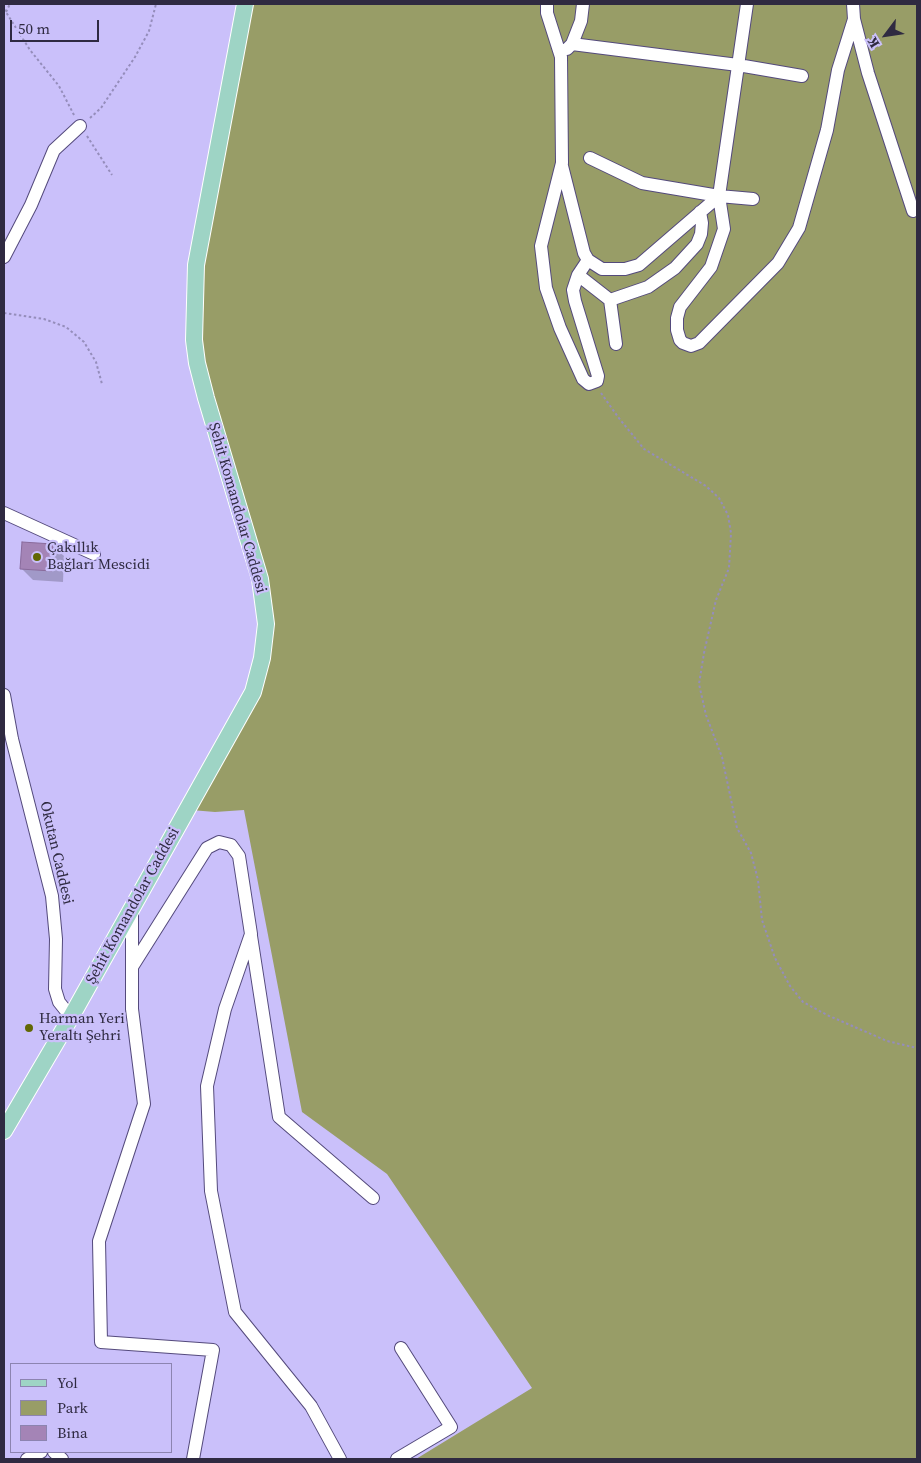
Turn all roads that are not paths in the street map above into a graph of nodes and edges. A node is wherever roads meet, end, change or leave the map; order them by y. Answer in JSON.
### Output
{"nodes":[{"id":1,"x":246,"y":4,"type":"edge"},
{"id":2,"x":547,"y":4,"type":"edge"},
{"id":3,"x":584,"y":4,"type":"edge"},
{"id":4,"x":747,"y":4,"type":"edge"},
{"id":5,"x":853,"y":4,"type":"edge"},
{"id":6,"x":854,"y":19,"type":"junction"},
{"id":7,"x":572,"y":44,"type":"junction"},
{"id":8,"x":560,"y":57,"type":"junction"},
{"id":9,"x":738,"y":65,"type":"junction"},
{"id":10,"x":802,"y":76,"type":"dead end"},
{"id":11,"x":80,"y":126,"type":"road end"},
{"id":12,"x":590,"y":158,"type":"dead end"},
{"id":13,"x":562,"y":163,"type":"junction"},
{"id":14,"x":719,"y":196,"type":"junction"},
{"id":15,"x":753,"y":198,"type":"dead end"},
{"id":16,"x":914,"y":211,"type":"dead end"},
{"id":17,"x":700,"y":212,"type":"junction"},
{"id":18,"x":4,"y":257,"type":"edge"},
{"id":19,"x":588,"y":260,"type":"junction"},
{"id":20,"x":578,"y":275,"type":"junction"},
{"id":21,"x":610,"y":300,"type":"junction"},
{"id":22,"x":616,"y":344,"type":"dead end"},
{"id":23,"x":4,"y":514,"type":"edge"},
{"id":24,"x":94,"y":554,"type":"dead end"},
{"id":25,"x":4,"y":695,"type":"edge"},
{"id":26,"x":8,"y":740,"type":"edge"},
{"id":27,"x":132,"y":905,"type":"junction"},
{"id":28,"x":251,"y":934,"type":"junction"},
{"id":29,"x":132,"y":967,"type":"junction"},
{"id":30,"x":71,"y":1017,"type":"junction"},
{"id":31,"x":4,"y":1131,"type":"edge"},
{"id":32,"x":374,"y":1198,"type":"dead end"},
{"id":33,"x":401,"y":1348,"type":"dead end"},
{"id":34,"x":39,"y":1453,"type":"edge"},
{"id":35,"x":27,"y":1459,"type":"edge"},
{"id":36,"x":193,"y":1459,"type":"edge"},
{"id":37,"x":340,"y":1459,"type":"edge"},
{"id":38,"x":398,"y":1459,"type":"edge"}],
"edges":[{"from":1,"to":27,"type":"main road","name":"Şehit Komandolar Caddesi"},
{"from":2,"to":8,"type":"street"},
{"from":3,"to":7,"type":"street"},
{"from":4,"to":9,"type":"street"},
{"from":5,"to":6,"type":"street"},
{"from":6,"to":14,"type":"street"},
{"from":6,"to":16,"type":"street"},
{"from":7,"to":8,"type":"street"},
{"from":7,"to":9,"type":"street"},
{"from":8,"to":13,"type":"street"},
{"from":9,"to":10,"type":"street"},
{"from":9,"to":14,"type":"street"},
{"from":11,"to":18,"type":"street"},
{"from":12,"to":14,"type":"street"},
{"from":13,"to":19,"type":"street"},
{"from":13,"to":20,"type":"street"},
{"from":14,"to":15,"type":"street"},
{"from":14,"to":17,"type":"street"},
{"from":17,"to":19,"type":"street"},
{"from":17,"to":21,"type":"street"},
{"from":19,"to":20,"type":"street"},
{"from":20,"to":21,"type":"street"},
{"from":21,"to":22,"type":"street"},
{"from":23,"to":24,"type":"street"},
{"from":25,"to":26,"type":"street","name":"Okutan Caddesi"},
{"from":26,"to":30,"type":"street","name":"Okutan Caddesi"},
{"from":27,"to":29,"type":"street"},
{"from":27,"to":30,"type":"main road","name":"Şehit Komandolar Caddesi"},
{"from":28,"to":29,"type":"street"},
{"from":28,"to":32,"type":"street"},
{"from":28,"to":37,"type":"street"},
{"from":29,"to":36,"type":"street"},
{"from":30,"to":31,"type":"main road","name":"Şehit Komandolar Caddesi"},
{"from":33,"to":38,"type":"street"},
{"from":34,"to":35,"type":"street"}]}
